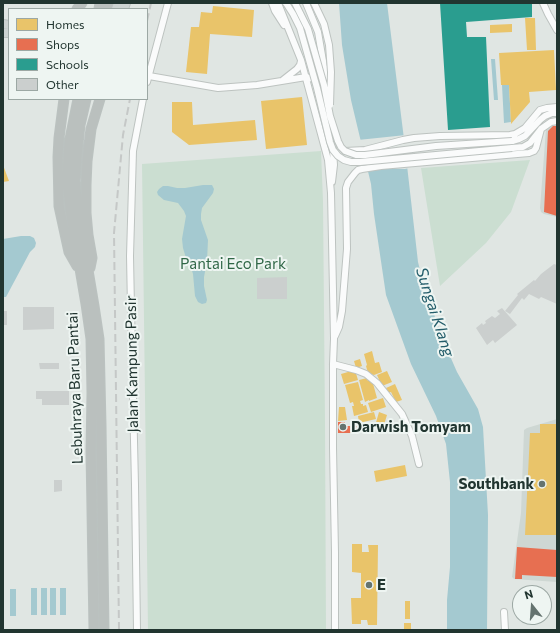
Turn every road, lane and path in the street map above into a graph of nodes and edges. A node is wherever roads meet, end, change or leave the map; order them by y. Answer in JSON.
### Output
{"nodes":[{"id":1,"x":168,"y":3,"type":"edge"},
{"id":2,"x":272,"y":3,"type":"edge"},
{"id":3,"x":278,"y":3,"type":"edge"},
{"id":4,"x":286,"y":3,"type":"edge"},
{"id":5,"x":295,"y":3,"type":"edge"},
{"id":6,"x":306,"y":3,"type":"edge"},
{"id":7,"x":314,"y":3,"type":"edge"},
{"id":8,"x":543,"y":3,"type":"edge"},
{"id":9,"x":557,"y":30,"type":"edge"},
{"id":10,"x":295,"y":42,"type":"junction"},
{"id":11,"x":321,"y":54,"type":"junction"},
{"id":12,"x":301,"y":60,"type":"junction"},
{"id":13,"x":306,"y":78,"type":"junction"},
{"id":14,"x":148,"y":79,"type":"edge"},
{"id":15,"x":282,"y":81,"type":"junction"},
{"id":16,"x":328,"y":93,"type":"junction"},
{"id":17,"x":64,"y":100,"type":"edge"},
{"id":18,"x":78,"y":100,"type":"edge"},
{"id":19,"x":86,"y":100,"type":"edge"},
{"id":20,"x":100,"y":100,"type":"edge"},
{"id":21,"x":143,"y":100,"type":"edge"},
{"id":22,"x":557,"y":107,"type":"edge"},
{"id":23,"x":557,"y":113,"type":"edge"},
{"id":24,"x":330,"y":116,"type":"junction"},
{"id":25,"x":557,"y":121,"type":"edge"},
{"id":26,"x":541,"y":129,"type":"junction"},
{"id":27,"x":453,"y":136,"type":"junction"},
{"id":28,"x":469,"y":136,"type":"junction"},
{"id":29,"x":345,"y":151,"type":"junction"},
{"id":30,"x":72,"y":158,"type":"junction"},
{"id":31,"x":470,"y":158,"type":"junction"},
{"id":32,"x":453,"y":159,"type":"junction"},
{"id":33,"x":371,"y":161,"type":"junction"},
{"id":34,"x":381,"y":166,"type":"junction"},
{"id":35,"x":330,"y":193,"type":"junction"},
{"id":36,"x":85,"y":274,"type":"junction"},
{"id":37,"x":334,"y":339,"type":"junction"},
{"id":38,"x":333,"y":364,"type":"junction"},
{"id":39,"x":419,"y":464,"type":"dead end"},
{"id":40,"x":504,"y":612,"type":"dead end"},
{"id":41,"x":94,"y":630,"type":"edge"},
{"id":42,"x":104,"y":630,"type":"edge"},
{"id":43,"x":137,"y":630,"type":"edge"},
{"id":44,"x":335,"y":630,"type":"edge"},
{"id":45,"x":505,"y":630,"type":"edge"}],
"edges":[{"from":1,"to":14,"type":"street"},
{"from":2,"to":10,"type":"street"},
{"from":3,"to":10,"type":"street"},
{"from":4,"to":33,"type":"street","bridge":true},
{"from":5,"to":24,"type":"street","bridge":true},
{"from":6,"to":11,"type":"street"},
{"from":7,"to":24,"type":"street","bridge":true},
{"from":8,"to":9,"type":"street"},
{"from":10,"to":12,"type":"street"},
{"from":11,"to":13,"type":"street"},
{"from":11,"to":16,"type":"street"},
{"from":12,"to":13,"type":"street"},
{"from":12,"to":15,"type":"street"},
{"from":13,"to":15,"type":"street"},
{"from":13,"to":16,"type":"street"},
{"from":13,"to":35,"type":"street"},
{"from":14,"to":15,"type":"street"},
{"from":16,"to":35,"type":"street"},
{"from":17,"to":36,"type":"highway"},
{"from":18,"to":30,"type":"highway","name":"Lebuhraya Baru Pantai"},
{"from":19,"to":30,"type":"highway","name":"Lebuhraya Baru Pantai"},
{"from":20,"to":36,"type":"highway"},
{"from":21,"to":43,"type":"street","name":"Jalan Kampung Pasir"},
{"from":22,"to":28,"type":"street"},
{"from":23,"to":29,"type":"street","bridge":true},
{"from":24,"to":29,"type":"street","bridge":true},
{"from":25,"to":26,"type":"street"},
{"from":26,"to":31,"type":"street"},
{"from":26,"to":33,"type":"street","bridge":true},
{"from":27,"to":28,"type":"street"},
{"from":27,"to":29,"type":"street"},
{"from":27,"to":32,"type":"street"},
{"from":28,"to":31,"type":"street"},
{"from":30,"to":36,"type":"highway","name":"Lebuhraya Baru Pantai"},
{"from":31,"to":32,"type":"street"},
{"from":32,"to":34,"type":"street"},
{"from":33,"to":34,"type":"street","bridge":true},
{"from":34,"to":37,"type":"street"},
{"from":35,"to":37,"type":"street"},
{"from":36,"to":41,"type":"highway","name":"Lebuhraya Baru Pantai"},
{"from":36,"to":42,"type":"highway","name":"Lebuhraya Baru Pantai"},
{"from":37,"to":38,"type":"street"},
{"from":38,"to":39,"type":"street"},
{"from":38,"to":44,"type":"street"},
{"from":40,"to":45,"type":"street"}]}
